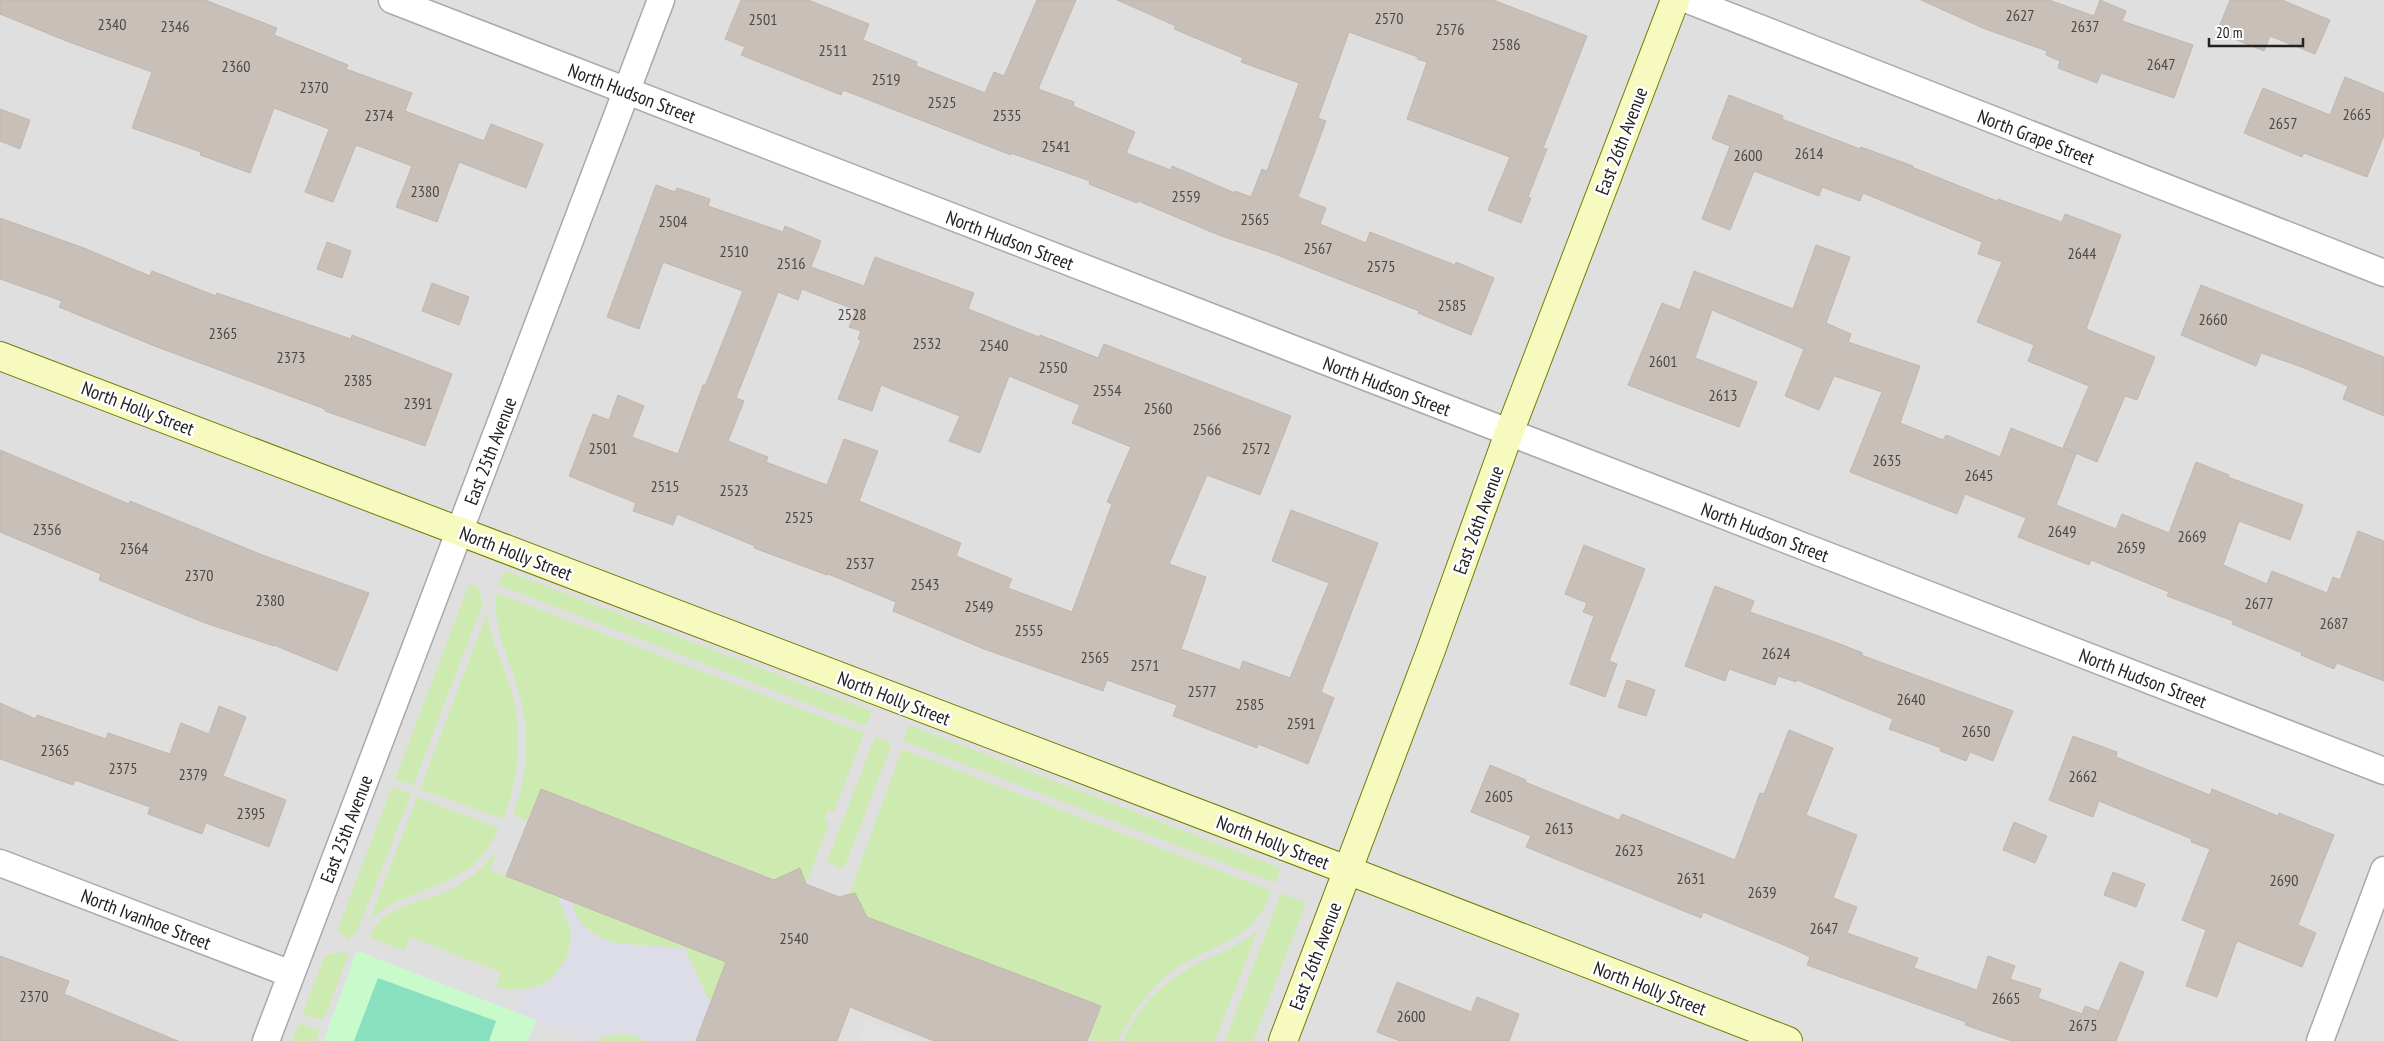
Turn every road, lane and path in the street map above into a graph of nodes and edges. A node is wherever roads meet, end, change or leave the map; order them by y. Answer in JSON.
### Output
{"nodes":[{"id":1,"x":392,"y":0,"type":"edge"},
{"id":2,"x":661,"y":0,"type":"edge"},
{"id":3,"x":1675,"y":0,"type":"edge"},
{"id":4,"x":1688,"y":0,"type":"edge"},
{"id":5,"x":626,"y":91,"type":"junction"},
{"id":6,"x":2384,"y":273,"type":"edge"},
{"id":7,"x":0,"y":356,"type":"edge"},
{"id":8,"x":1509,"y":433,"type":"junction"},
{"id":9,"x":459,"y":532,"type":"junction"},
{"id":10,"x":2384,"y":771,"type":"edge"},
{"id":11,"x":0,"y":863,"type":"edge"},
{"id":12,"x":1347,"y":870,"type":"junction"},
{"id":13,"x":2384,"y":870,"type":"edge"},
{"id":14,"x":291,"y":974,"type":"junction"},
{"id":15,"x":266,"y":1041,"type":"edge"},
{"id":16,"x":1283,"y":1041,"type":"edge"},
{"id":17,"x":1788,"y":1041,"type":"edge"},
{"id":18,"x":2320,"y":1041,"type":"edge"}],
"edges":[{"from":1,"to":5,"type":"street","name":"North Hudson Street"},
{"from":2,"to":5,"type":"street","name":"East 25th Avenue"},
{"from":3,"to":8,"type":"street","name":"East 26th Avenue"},
{"from":4,"to":6,"type":"street","name":"North Grape Street"},
{"from":5,"to":8,"type":"street","name":"North Hudson Street"},
{"from":5,"to":9,"type":"street","name":"East 25th Avenue"},
{"from":7,"to":9,"type":"street","name":"North Holly Street"},
{"from":8,"to":10,"type":"street","name":"North Hudson Street"},
{"from":8,"to":12,"type":"street","name":"East 26th Avenue"},
{"from":9,"to":12,"type":"street","name":"North Holly Street"},
{"from":9,"to":14,"type":"street","name":"East 25th Avenue"},
{"from":11,"to":14,"type":"street","name":"North Ivanhoe Street"},
{"from":12,"to":16,"type":"street","name":"East 26th Avenue"},
{"from":12,"to":17,"type":"street","name":"North Holly Street"},
{"from":13,"to":18,"type":"street"},
{"from":14,"to":15,"type":"street","name":"East 25th Avenue"}]}
